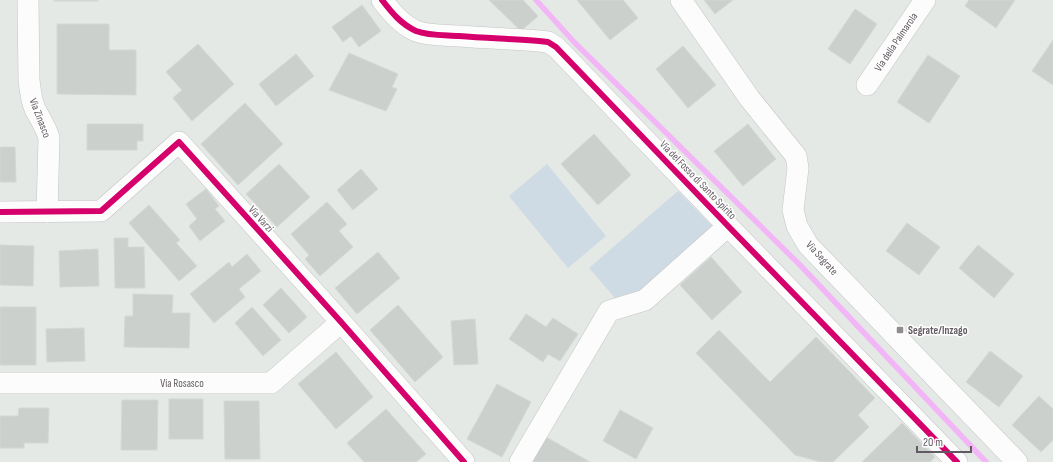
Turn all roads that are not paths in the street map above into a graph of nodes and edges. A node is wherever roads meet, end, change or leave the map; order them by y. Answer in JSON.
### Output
{"nodes":[{"id":1,"x":28,"y":0,"type":"edge"},
{"id":2,"x":382,"y":0,"type":"edge"},
{"id":3,"x":681,"y":0,"type":"edge"},
{"id":4,"x":925,"y":0,"type":"edge"},
{"id":5,"x":867,"y":85,"type":"dead end"},
{"id":6,"x":0,"y":212,"type":"edge"},
{"id":7,"x":47,"y":212,"type":"junction"},
{"id":8,"x":728,"y":226,"type":"junction"},
{"id":9,"x":341,"y":322,"type":"junction"},
{"id":10,"x":0,"y":383,"type":"edge"},
{"id":11,"x":464,"y":462,"type":"edge"},
{"id":12,"x":520,"y":462,"type":"edge"},
{"id":13,"x":957,"y":462,"type":"edge"},
{"id":14,"x":1017,"y":462,"type":"edge"}],
"edges":[{"from":1,"to":7,"type":"street","name":"Via Zinasco"},
{"from":2,"to":8,"type":"street","name":"Via del Fosso di Santo Spirito"},
{"from":3,"to":14,"type":"street","name":"Via Segrate"},
{"from":4,"to":5,"type":"street","name":"Via della Palmarola"},
{"from":6,"to":7,"type":"street","name":"Via Varzi"},
{"from":7,"to":9,"type":"street","name":"Via Varzi"},
{"from":8,"to":12,"type":"street"},
{"from":8,"to":13,"type":"street","name":"Via del Fosso di Santo Spirito"},
{"from":9,"to":10,"type":"street","name":"Via Rosasco"},
{"from":9,"to":11,"type":"street","name":"Via Varzi"}]}
